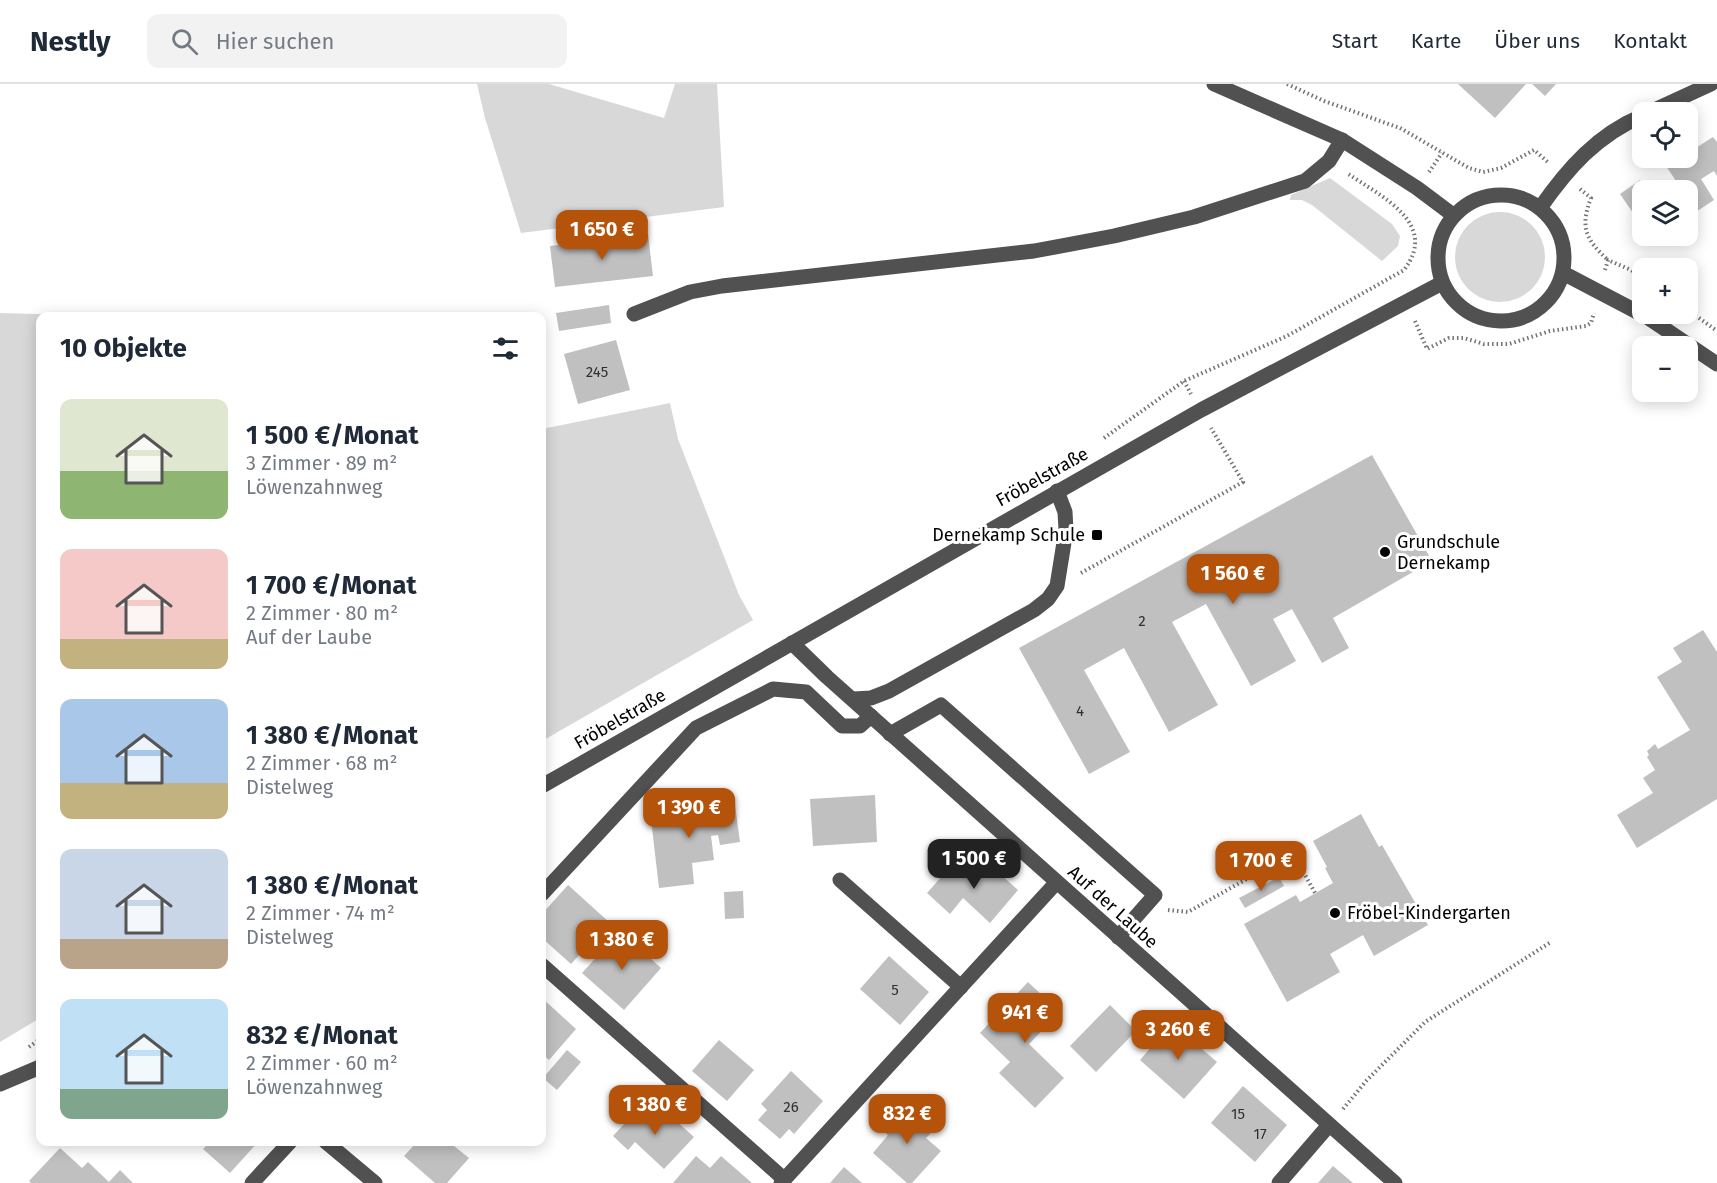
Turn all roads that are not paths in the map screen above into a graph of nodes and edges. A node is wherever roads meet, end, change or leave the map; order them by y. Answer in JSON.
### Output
{"nodes":[{"id":1,"x":1214,"y":84,"type":"edge"},
{"id":2,"x":1711,"y":84,"type":"edge"},
{"id":3,"x":1672,"y":102,"type":"edge"},
{"id":4,"x":1632,"y":122,"type":"edge"},
{"id":5,"x":1342,"y":140,"type":"junction"},
{"id":6,"x":1540,"y":208,"type":"junction"},
{"id":7,"x":1453,"y":215,"type":"junction"},
{"id":8,"x":1563,"y":273,"type":"junction"},
{"id":9,"x":1442,"y":283,"type":"junction"},
{"id":10,"x":634,"y":314,"type":"dead end"},
{"id":11,"x":1717,"y":364,"type":"edge"},
{"id":12,"x":1057,"y":491,"type":"junction"},
{"id":13,"x":792,"y":643,"type":"junction"},
{"id":14,"x":854,"y":699,"type":"junction"},
{"id":15,"x":871,"y":716,"type":"junction"},
{"id":16,"x":890,"y":734,"type":"junction"},
{"id":17,"x":546,"y":784,"type":"edge"},
{"id":18,"x":840,"y":880,"type":"dead end"},
{"id":19,"x":1056,"y":883,"type":"junction"},
{"id":20,"x":546,"y":890,"type":"edge"},
{"id":21,"x":1118,"y":937,"type":"junction"},
{"id":22,"x":546,"y":969,"type":"edge"},
{"id":23,"x":961,"y":987,"type":"junction"},
{"id":24,"x":36,"y":1069,"type":"edge"},
{"id":25,"x":0,"y":1084,"type":"edge"},
{"id":26,"x":1329,"y":1125,"type":"junction"},
{"id":27,"x":286,"y":1146,"type":"edge"},
{"id":28,"x":331,"y":1146,"type":"edge"},
{"id":29,"x":782,"y":1181,"type":"edge"},
{"id":30,"x":252,"y":1183,"type":"edge"},
{"id":31,"x":375,"y":1183,"type":"edge"},
{"id":32,"x":1279,"y":1183,"type":"edge"},
{"id":33,"x":1395,"y":1183,"type":"edge"}],
"edges":[{"from":1,"to":5,"type":"street"},
{"from":2,"to":3,"type":"street"},
{"from":4,"to":6,"type":"street"},
{"from":5,"to":7,"type":"street"},
{"from":5,"to":10,"type":"street"},
{"from":6,"to":7,"type":"street"},
{"from":6,"to":8,"type":"street"},
{"from":7,"to":9,"type":"street"},
{"from":8,"to":9,"type":"street"},
{"from":8,"to":11,"type":"street"},
{"from":9,"to":12,"type":"street","name":"Fröbelstraße"},
{"from":12,"to":13,"type":"street","name":"Fröbelstraße"},
{"from":12,"to":14,"type":"street"},
{"from":13,"to":14,"type":"street","name":"Auf der Laube"},
{"from":13,"to":17,"type":"street","name":"Fröbelstraße"},
{"from":14,"to":15,"type":"street","name":"Auf der Laube"},
{"from":15,"to":16,"type":"street","name":"Auf der Laube"},
{"from":15,"to":20,"type":"street"},
{"from":16,"to":19,"type":"street","name":"Auf der Laube"},
{"from":16,"to":21,"type":"street"},
{"from":18,"to":23,"type":"street"},
{"from":19,"to":21,"type":"street","name":"Auf der Laube"},
{"from":19,"to":23,"type":"street"},
{"from":21,"to":26,"type":"street","name":"Auf der Laube"},
{"from":22,"to":29,"type":"street"},
{"from":23,"to":29,"type":"street"},
{"from":24,"to":25,"type":"street"},
{"from":26,"to":32,"type":"street"},
{"from":26,"to":33,"type":"street","name":"Auf der Laube"},
{"from":27,"to":30,"type":"street"},
{"from":28,"to":31,"type":"street"}]}
